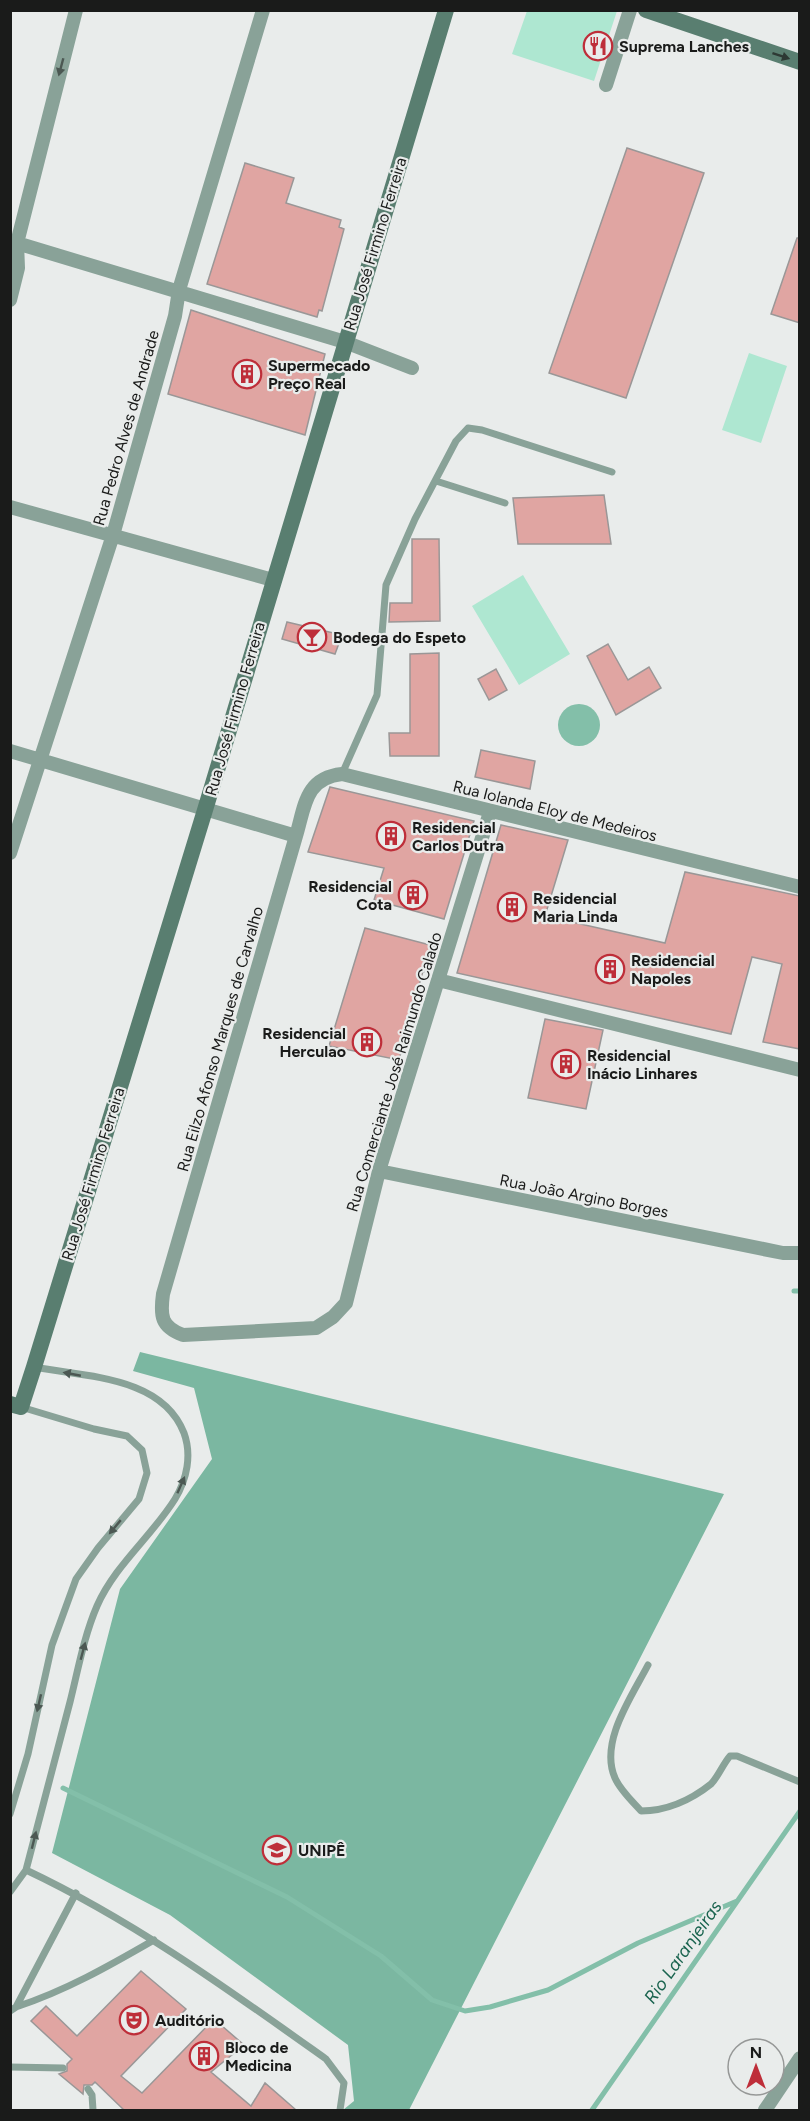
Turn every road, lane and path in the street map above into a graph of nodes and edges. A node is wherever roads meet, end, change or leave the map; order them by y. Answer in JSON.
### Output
{"nodes":[{"id":1,"x":76,"y":10,"type":"edge"},
{"id":2,"x":263,"y":10,"type":"edge"},
{"id":3,"x":446,"y":10,"type":"edge"},
{"id":4,"x":630,"y":10,"type":"edge"},
{"id":5,"x":646,"y":10,"type":"edge"},
{"id":6,"x":800,"y":62,"type":"edge"},
{"id":7,"x":606,"y":85,"type":"dead end"},
{"id":8,"x":14,"y":242,"type":"edge"},
{"id":9,"x":179,"y":290,"type":"junction"},
{"id":10,"x":10,"y":300,"type":"edge"},
{"id":11,"x":345,"y":342,"type":"junction"},
{"id":12,"x":412,"y":368,"type":"dead end"},
{"id":13,"x":612,"y":472,"type":"dead end"},
{"id":14,"x":436,"y":481,"type":"junction"},
{"id":15,"x":505,"y":503,"type":"dead end"},
{"id":16,"x":10,"y":507,"type":"edge"},
{"id":17,"x":113,"y":535,"type":"junction"},
{"id":18,"x":273,"y":580,"type":"junction"},
{"id":19,"x":10,"y":752,"type":"edge"},
{"id":20,"x":42,"y":761,"type":"junction"},
{"id":21,"x":342,"y":774,"type":"junction"},
{"id":22,"x":206,"y":810,"type":"junction"},
{"id":23,"x":490,"y":812,"type":"junction"},
{"id":24,"x":296,"y":836,"type":"junction"},
{"id":25,"x":10,"y":853,"type":"edge"},
{"id":26,"x":800,"y":887,"type":"edge"},
{"id":27,"x":438,"y":980,"type":"junction"},
{"id":28,"x":800,"y":1070,"type":"edge"},
{"id":29,"x":380,"y":1171,"type":"junction"},
{"id":30,"x":800,"y":1253,"type":"edge"},
{"id":31,"x":316,"y":1328,"type":"joint"},
{"id":32,"x":34,"y":1367,"type":"junction"},
{"id":33,"x":16,"y":1406,"type":"edge"},
{"id":34,"x":648,"y":1665,"type":"dead end"},
{"id":35,"x":797,"y":1781,"type":"edge"},
{"id":36,"x":10,"y":1814,"type":"edge"},
{"id":37,"x":26,"y":1870,"type":"junction"},
{"id":38,"x":10,"y":1893,"type":"edge"},
{"id":39,"x":76,"y":1893,"type":"junction"},
{"id":40,"x":154,"y":1940,"type":"junction"},
{"id":41,"x":13,"y":2009,"type":"edge"},
{"id":42,"x":800,"y":2058,"type":"edge"},
{"id":43,"x":10,"y":2067,"type":"edge"},
{"id":44,"x":63,"y":2068,"type":"dead end"},
{"id":45,"x":88,"y":2090,"type":"dead end"},
{"id":46,"x":93,"y":2110,"type":"edge"},
{"id":47,"x":340,"y":2110,"type":"edge"},
{"id":48,"x":765,"y":2110,"type":"edge"}],
"edges":[{"from":1,"to":8,"type":"street","one_way":true},
{"from":2,"to":9,"type":"street","name":"Rua Pedro Alves de Andrade"},
{"from":3,"to":11,"type":"main road","name":"Rua José Firmino Ferreira"},
{"from":4,"to":7,"type":"street"},
{"from":5,"to":6,"type":"main road","one_way":true},
{"from":8,"to":9,"type":"street"},
{"from":8,"to":10,"type":"street"},
{"from":9,"to":11,"type":"street"},
{"from":9,"to":17,"type":"street","name":"Rua Pedro Alves de Andrade"},
{"from":11,"to":12,"type":"street"},
{"from":11,"to":18,"type":"main road","name":"Rua José Firmino Ferreira"},
{"from":13,"to":14,"type":"lane"},
{"from":14,"to":15,"type":"lane"},
{"from":14,"to":21,"type":"lane"},
{"from":16,"to":17,"type":"street"},
{"from":17,"to":18,"type":"street"},
{"from":17,"to":20,"type":"street","name":"Rua Pedro Alves de Andrade"},
{"from":18,"to":22,"type":"main road","name":"Rua José Firmino Ferreira"},
{"from":19,"to":20,"type":"street"},
{"from":20,"to":22,"type":"street"},
{"from":20,"to":25,"type":"street","name":"Rua Pedro Alves de Andrade"},
{"from":21,"to":23,"type":"street","name":"Rua Iolanda Eloy de Medeiros"},
{"from":21,"to":24,"type":"street","name":"Rua Eilzo Afonso Marques de Carvalho"},
{"from":22,"to":24,"type":"street"},
{"from":22,"to":32,"type":"main road","name":"Rua José Firmino Ferreira"},
{"from":23,"to":26,"type":"street","name":"Rua Iolanda Eloy de Medeiros"},
{"from":23,"to":27,"type":"street","name":"Rua Comerciante José Raimundo Calado"},
{"from":24,"to":31,"type":"street","name":"Rua Eilzo Afonso Marques de Carvalho"},
{"from":27,"to":28,"type":"street"},
{"from":27,"to":29,"type":"street","name":"Rua Comerciante José Raimundo Calado"},
{"from":29,"to":30,"type":"street","name":"Rua João Argino Borges"},
{"from":29,"to":31,"type":"street","name":"Rua Comerciante José Raimundo Calado"},
{"from":32,"to":33,"type":"main road","name":"Rua José Firmino Ferreira"},
{"from":37,"to":32,"type":"lane","one_way":true},
{"from":33,"to":36,"type":"lane","one_way":true},
{"from":34,"to":35,"type":"lane"},
{"from":37,"to":38,"type":"lane"},
{"from":37,"to":39,"type":"lane"},
{"from":39,"to":40,"type":"lane"},
{"from":39,"to":41,"type":"lane"},
{"from":40,"to":41,"type":"lane"},
{"from":40,"to":47,"type":"lane"},
{"from":42,"to":48,"type":"street"},
{"from":43,"to":44,"type":"lane"},
{"from":45,"to":46,"type":"lane"}]}
